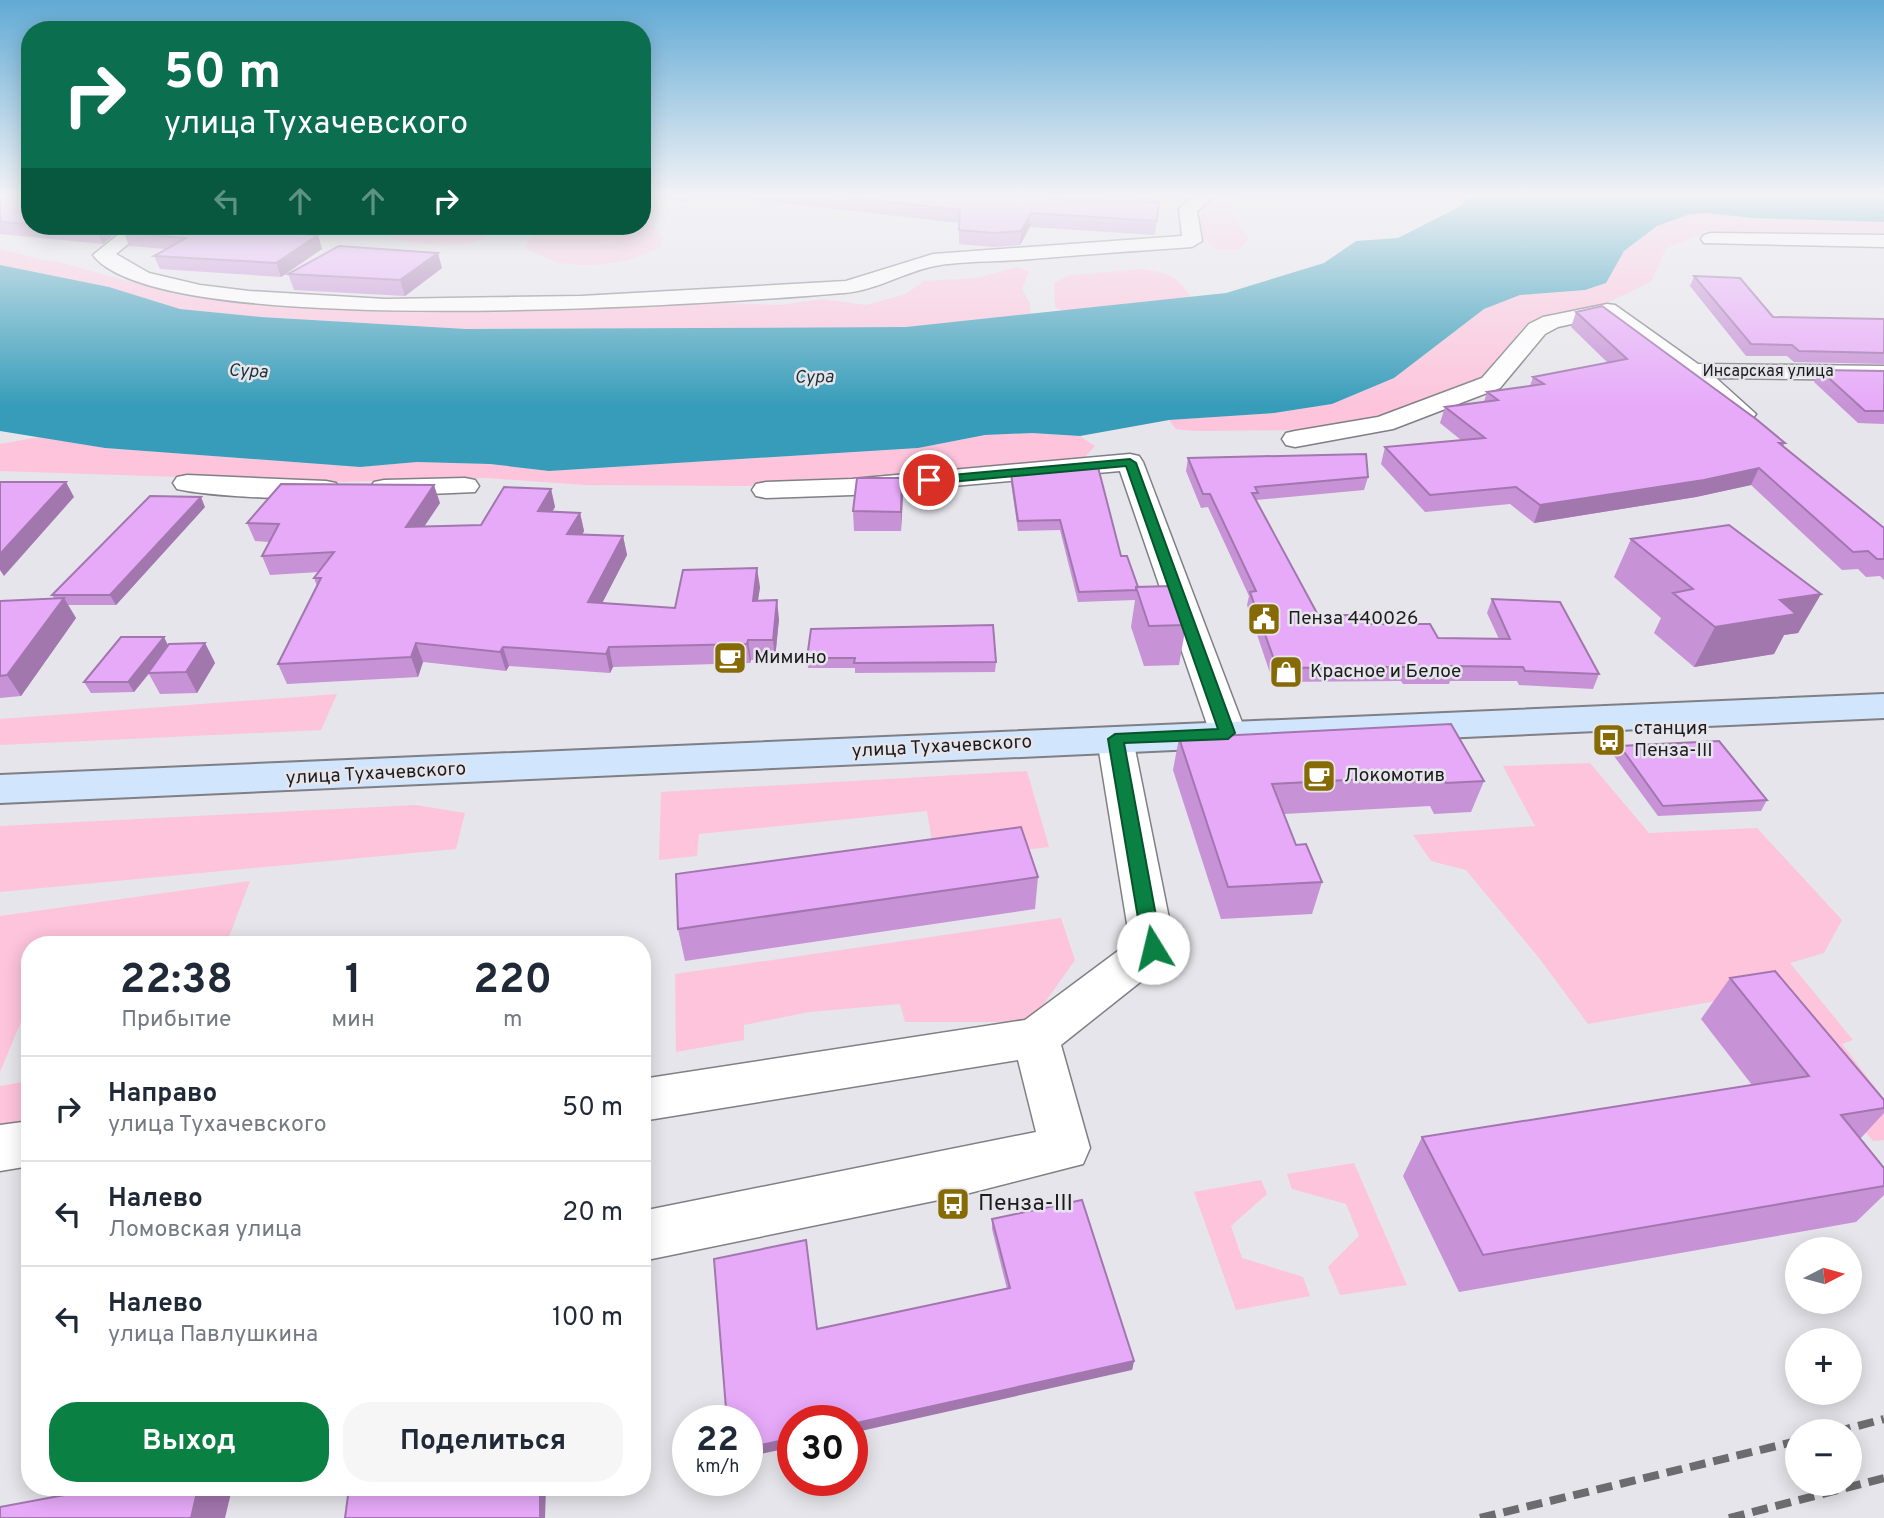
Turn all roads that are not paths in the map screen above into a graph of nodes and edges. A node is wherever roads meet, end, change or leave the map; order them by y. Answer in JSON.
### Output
{"nodes":[{"id":1,"x":120,"y":265,"type":"edge"},
{"id":2,"x":918,"y":265,"type":"edge"},
{"id":3,"x":1693,"y":371,"type":"junction"},
{"id":4,"x":1884,"y":373,"type":"edge"},
{"id":5,"x":1757,"y":426,"type":"edge"},
{"id":6,"x":1295,"y":439,"type":"dead end"},
{"id":7,"x":187,"y":484,"type":"dead end"},
{"id":8,"x":465,"y":486,"type":"dead end"},
{"id":9,"x":766,"y":490,"type":"dead end"},
{"id":10,"x":1884,"y":706,"type":"edge"},
{"id":11,"x":1228,"y":733,"type":"junction"},
{"id":12,"x":1115,"y":739,"type":"junction"},
{"id":13,"x":0,"y":789,"type":"edge"},
{"id":14,"x":1036,"y":1038,"type":"junction"},
{"id":15,"x":651,"y":1099,"type":"edge"},
{"id":16,"x":21,"y":1144,"type":"edge"},
{"id":17,"x":0,"y":1148,"type":"edge"},
{"id":18,"x":651,"y":1234,"type":"edge"}],
"edges":[{"from":1,"to":2,"type":"street"},
{"from":3,"to":4,"type":"street","name":"Инсарская улица"},
{"from":3,"to":5,"type":"street"},
{"from":3,"to":6,"type":"street"},
{"from":7,"to":8,"type":"street"},
{"from":9,"to":11,"type":"street"},
{"from":10,"to":11,"type":"main road","name":"улица Тухачевского"},
{"from":11,"to":12,"type":"main road","name":"улица Тухачевского"},
{"from":12,"to":13,"type":"main road","name":"улица Тухачевского"},
{"from":12,"to":14,"type":"street"},
{"from":14,"to":15,"type":"street"},
{"from":14,"to":18,"type":"street"},
{"from":16,"to":17,"type":"street"}]}
